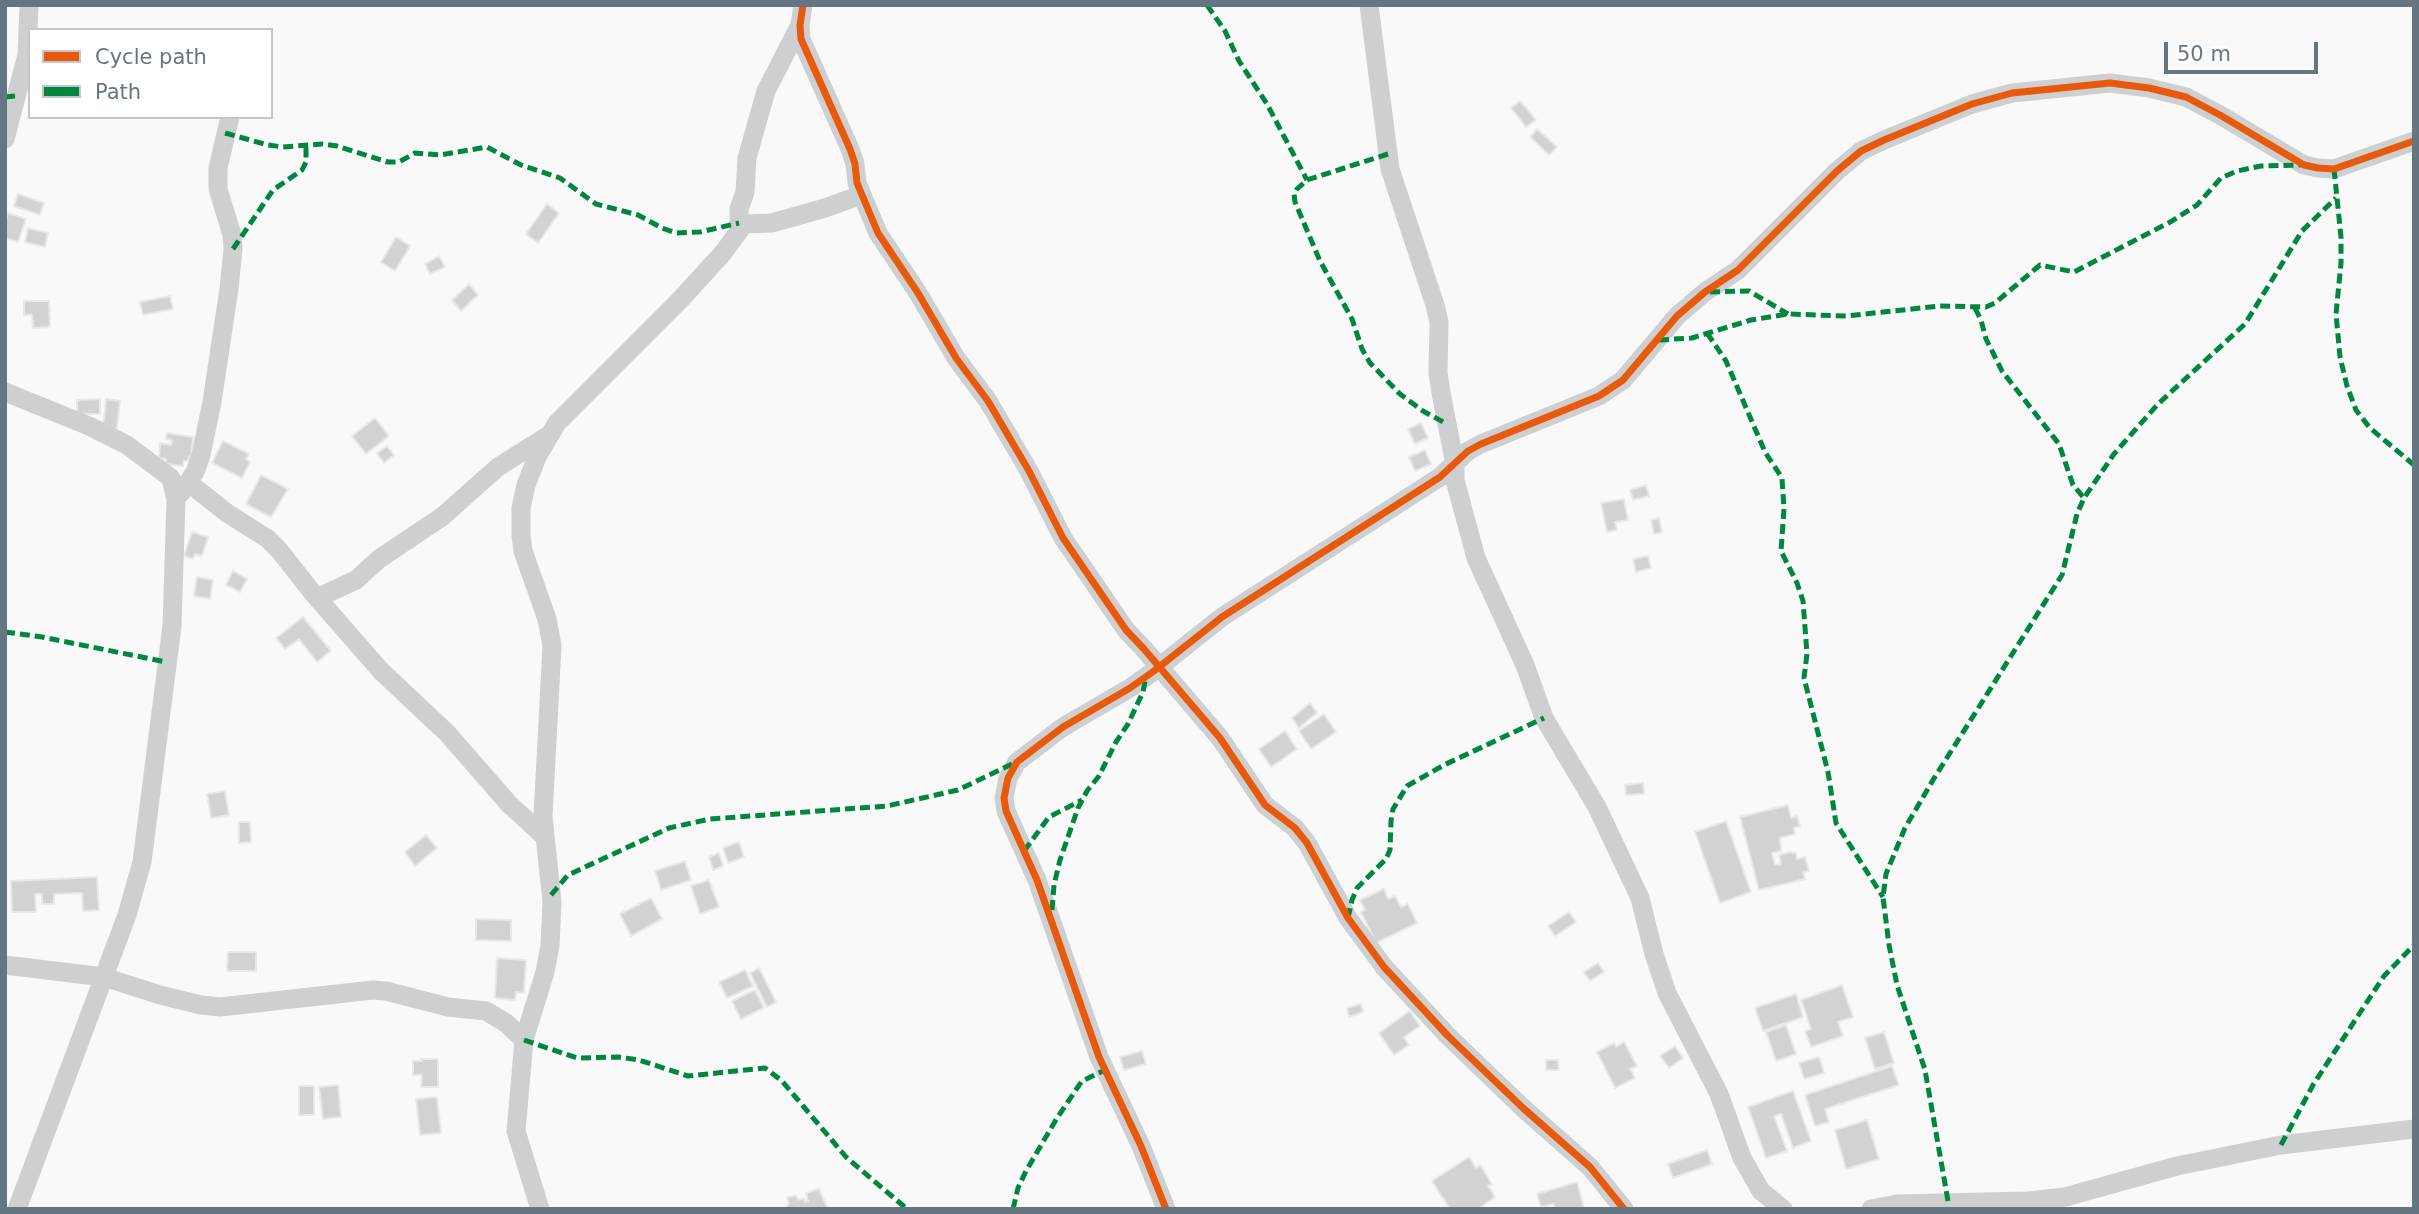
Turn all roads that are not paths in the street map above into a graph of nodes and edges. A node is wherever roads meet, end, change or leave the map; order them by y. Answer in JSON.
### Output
{"nodes":[{"id":1,"x":29,"y":5,"type":"edge"},
{"id":2,"x":803,"y":5,"type":"edge"},
{"id":3,"x":1369,"y":5,"type":"edge"},
{"id":4,"x":800,"y":25,"type":"junction"},
{"id":5,"x":230,"y":119,"type":"edge"},
{"id":6,"x":5,"y":139,"type":"edge"},
{"id":7,"x":2414,"y":141,"type":"edge"},
{"id":8,"x":861,"y":195,"type":"junction"},
{"id":9,"x":739,"y":229,"type":"junction"},
{"id":10,"x":5,"y":392,"type":"edge"},
{"id":11,"x":550,"y":435,"type":"junction"},
{"id":12,"x":1455,"y":465,"type":"junction"},
{"id":13,"x":189,"y":483,"type":"junction"},
{"id":14,"x":176,"y":500,"type":"junction"},
{"id":15,"x":317,"y":598,"type":"junction"},
{"id":16,"x":1159,"y":667,"type":"junction"},
{"id":17,"x":545,"y":837,"type":"junction"},
{"id":18,"x":5,"y":965,"type":"edge"},
{"id":19,"x":104,"y":977,"type":"junction"},
{"id":20,"x":524,"y":1040,"type":"junction"},
{"id":21,"x":2414,"y":1129,"type":"edge"},
{"id":22,"x":1994,"y":1205,"type":"edge"},
{"id":23,"x":17,"y":1209,"type":"edge"},
{"id":24,"x":540,"y":1209,"type":"edge"},
{"id":25,"x":1166,"y":1209,"type":"edge"},
{"id":26,"x":1624,"y":1209,"type":"edge"},
{"id":27,"x":1783,"y":1209,"type":"edge"},
{"id":28,"x":1871,"y":1209,"type":"edge"}],
"edges":[{"from":1,"to":6,"type":"street"},
{"from":2,"to":4,"type":"street"},
{"from":3,"to":12,"type":"street"},
{"from":4,"to":8,"type":"street"},
{"from":4,"to":9,"type":"street"},
{"from":5,"to":13,"type":"street"},
{"from":7,"to":12,"type":"street"},
{"from":8,"to":9,"type":"street"},
{"from":8,"to":16,"type":"street"},
{"from":9,"to":11,"type":"street"},
{"from":10,"to":14,"type":"street"},
{"from":11,"to":15,"type":"street"},
{"from":11,"to":17,"type":"street"},
{"from":12,"to":16,"type":"street"},
{"from":12,"to":27,"type":"street"},
{"from":13,"to":14,"type":"street"},
{"from":13,"to":15,"type":"street"},
{"from":14,"to":19,"type":"street"},
{"from":15,"to":17,"type":"street"},
{"from":16,"to":25,"type":"street"},
{"from":16,"to":26,"type":"street"},
{"from":17,"to":20,"type":"street"},
{"from":18,"to":19,"type":"street"},
{"from":19,"to":20,"type":"street"},
{"from":19,"to":23,"type":"street"},
{"from":20,"to":24,"type":"street"},
{"from":21,"to":22,"type":"street"},
{"from":22,"to":28,"type":"street"}]}
